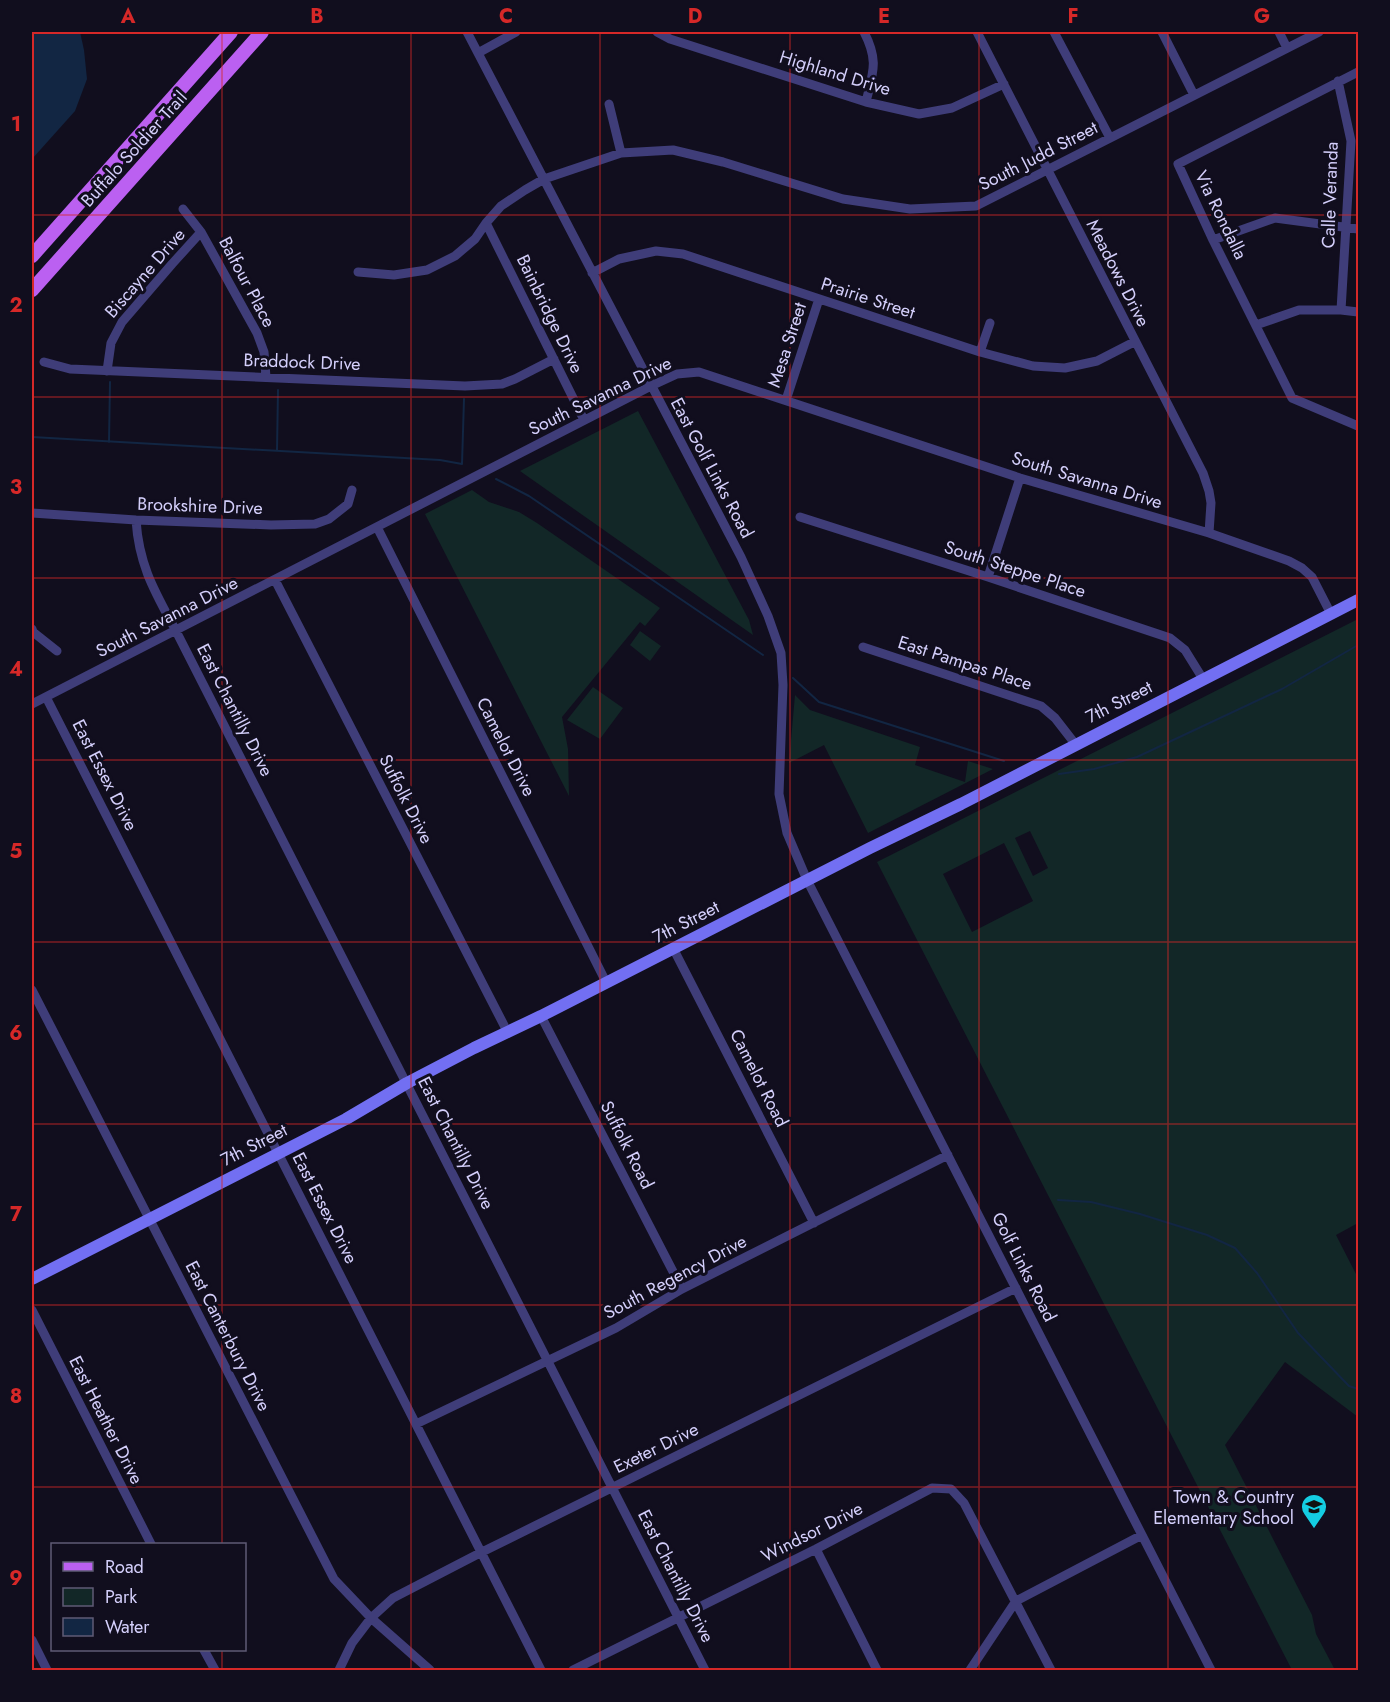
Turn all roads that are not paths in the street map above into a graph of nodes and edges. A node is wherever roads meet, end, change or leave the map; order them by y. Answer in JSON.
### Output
{"nodes":[{"id":1,"x":231,"y":32,"type":"edge"},
{"id":2,"x":262,"y":32,"type":"edge"},
{"id":3,"x":467,"y":32,"type":"edge"},
{"id":4,"x":516,"y":32,"type":"edge"},
{"id":5,"x":657,"y":32,"type":"edge"},
{"id":6,"x":864,"y":32,"type":"edge"},
{"id":7,"x":977,"y":32,"type":"edge"},
{"id":8,"x":1054,"y":32,"type":"edge"},
{"id":9,"x":1162,"y":32,"type":"edge"},
{"id":10,"x":1279,"y":32,"type":"edge"},
{"id":11,"x":1319,"y":32,"type":"edge"},
{"id":12,"x":1287,"y":48,"type":"junction"},
{"id":13,"x":478,"y":53,"type":"junction"},
{"id":14,"x":1359,"y":72,"type":"edge"},
{"id":15,"x":1338,"y":81,"type":"junction"},
{"id":16,"x":1004,"y":84,"type":"junction"},
{"id":17,"x":1194,"y":95,"type":"junction"},
{"id":18,"x":866,"y":102,"type":"junction"},
{"id":19,"x":609,"y":104,"type":"dead end"},
{"id":20,"x":1110,"y":138,"type":"junction"},
{"id":21,"x":1354,"y":142,"type":"edge"},
{"id":22,"x":621,"y":153,"type":"junction"},
{"id":23,"x":1048,"y":171,"type":"junction"},
{"id":24,"x":544,"y":179,"type":"junction"},
{"id":25,"x":183,"y":209,"type":"dead end"},
{"id":26,"x":486,"y":223,"type":"junction"},
{"id":27,"x":1345,"y":228,"type":"junction"},
{"id":28,"x":1359,"y":229,"type":"edge"},
{"id":29,"x":201,"y":232,"type":"junction"},
{"id":30,"x":1213,"y":240,"type":"junction"},
{"id":31,"x":32,"y":256,"type":"edge"},
{"id":32,"x":358,"y":272,"type":"dead end"},
{"id":33,"x":592,"y":273,"type":"junction"},
{"id":34,"x":32,"y":290,"type":"edge"},
{"id":35,"x":819,"y":299,"type":"junction"},
{"id":36,"x":1341,"y":310,"type":"junction"},
{"id":37,"x":1359,"y":312,"type":"edge"},
{"id":38,"x":990,"y":323,"type":"dead end"},
{"id":39,"x":1257,"y":325,"type":"junction"},
{"id":40,"x":1134,"y":342,"type":"junction"},
{"id":41,"x":980,"y":352,"type":"junction"},
{"id":42,"x":554,"y":359,"type":"junction"},
{"id":43,"x":44,"y":362,"type":"dead end"},
{"id":44,"x":107,"y":371,"type":"junction"},
{"id":45,"x":266,"y":377,"type":"junction"},
{"id":46,"x":651,"y":386,"type":"junction"},
{"id":47,"x":786,"y":400,"type":"junction"},
{"id":48,"x":584,"y":420,"type":"junction"},
{"id":49,"x":1359,"y":426,"type":"edge"},
{"id":50,"x":1020,"y":478,"type":"junction"},
{"id":51,"x":352,"y":490,"type":"dead end"},
{"id":52,"x":32,"y":513,"type":"edge"},
{"id":53,"x":800,"y":517,"type":"dead end"},
{"id":54,"x":136,"y":520,"type":"junction"},
{"id":55,"x":377,"y":527,"type":"junction"},
{"id":56,"x":1209,"y":533,"type":"junction"},
{"id":57,"x":988,"y":577,"type":"junction"},
{"id":58,"x":275,"y":580,"type":"junction"},
{"id":59,"x":1359,"y":600,"type":"edge"},
{"id":60,"x":1331,"y":614,"type":"junction"},
{"id":61,"x":32,"y":629,"type":"edge"},
{"id":62,"x":176,"y":631,"type":"junction"},
{"id":63,"x":863,"y":647,"type":"dead end"},
{"id":64,"x":57,"y":651,"type":"dead end"},
{"id":65,"x":1203,"y":679,"type":"junction"},
{"id":66,"x":46,"y":697,"type":"junction"},
{"id":67,"x":32,"y":704,"type":"edge"},
{"id":68,"x":1076,"y":745,"type":"junction"},
{"id":69,"x":807,"y":880,"type":"junction"},
{"id":70,"x":674,"y":948,"type":"junction"},
{"id":71,"x":606,"y":982,"type":"junction"},
{"id":72,"x":32,"y":990,"type":"edge"},
{"id":73,"x":541,"y":1016,"type":"junction"},
{"id":74,"x":508,"y":1033,"type":"junction"},
{"id":75,"x":407,"y":1083,"type":"junction"},
{"id":76,"x":278,"y":1153,"type":"junction"},
{"id":77,"x":948,"y":1155,"type":"junction"},
{"id":78,"x":149,"y":1219,"type":"junction"},
{"id":79,"x":814,"y":1223,"type":"junction"},
{"id":80,"x":32,"y":1279,"type":"edge"},
{"id":81,"x":1016,"y":1288,"type":"junction"},
{"id":82,"x":682,"y":1289,"type":"junction"},
{"id":83,"x":32,"y":1310,"type":"edge"},
{"id":84,"x":548,"y":1361,"type":"junction"},
{"id":85,"x":416,"y":1424,"type":"junction"},
{"id":86,"x":613,"y":1488,"type":"junction"},
{"id":87,"x":1142,"y":1535,"type":"junction"},
{"id":88,"x":150,"y":1543,"type":"edge"},
{"id":89,"x":816,"y":1549,"type":"junction"},
{"id":90,"x":480,"y":1553,"type":"junction"},
{"id":91,"x":1016,"y":1601,"type":"junction"},
{"id":92,"x":372,"y":1618,"type":"junction"},
{"id":93,"x":679,"y":1618,"type":"junction"},
{"id":94,"x":32,"y":1640,"type":"edge"},
{"id":95,"x":205,"y":1651,"type":"edge"},
{"id":96,"x":47,"y":1671,"type":"edge"},
{"id":97,"x":215,"y":1671,"type":"edge"},
{"id":98,"x":339,"y":1671,"type":"edge"},
{"id":99,"x":430,"y":1671,"type":"edge"},
{"id":100,"x":541,"y":1671,"type":"edge"},
{"id":101,"x":573,"y":1671,"type":"edge"},
{"id":102,"x":705,"y":1671,"type":"edge"},
{"id":103,"x":877,"y":1671,"type":"edge"},
{"id":104,"x":970,"y":1671,"type":"edge"},
{"id":105,"x":1051,"y":1671,"type":"edge"},
{"id":106,"x":1211,"y":1671,"type":"edge"}],
"edges":[{"from":1,"to":31,"type":"main road","name":"Buffalo Soldier Trail"},
{"from":2,"to":34,"type":"main road","name":"Buffalo Soldier Trail"},
{"from":3,"to":13,"type":"street","name":"East Golf Links Road"},
{"from":4,"to":13,"type":"street"},
{"from":5,"to":18,"type":"street","name":"Highland Drive"},
{"from":6,"to":18,"type":"street"},
{"from":7,"to":16,"type":"street","name":"Meadows Drive"},
{"from":8,"to":20,"type":"street"},
{"from":9,"to":17,"type":"street"},
{"from":10,"to":12,"type":"street"},
{"from":11,"to":12,"type":"street","name":"South Judd Street"},
{"from":12,"to":17,"type":"street","name":"South Judd Street"},
{"from":13,"to":24,"type":"street","name":"East Golf Links Road"},
{"from":14,"to":15,"type":"street","name":"Via Rondalla"},
{"from":15,"to":21,"type":"street","name":"Calle Veranda"},
{"from":15,"to":30,"type":"street","name":"Via Rondalla"},
{"from":16,"to":18,"type":"street","name":"Highland Drive"},
{"from":16,"to":23,"type":"street","name":"Meadows Drive"},
{"from":17,"to":20,"type":"street","name":"South Judd Street"},
{"from":19,"to":22,"type":"street"},
{"from":20,"to":23,"type":"street","name":"South Judd Street"},
{"from":21,"to":27,"type":"street","name":"Calle Veranda"},
{"from":22,"to":23,"type":"street","name":"South Judd Street"},
{"from":22,"to":24,"type":"street","name":"South Judd Street"},
{"from":23,"to":40,"type":"street","name":"Meadows Drive"},
{"from":24,"to":26,"type":"street","name":"South Judd Street"},
{"from":24,"to":33,"type":"street","name":"East Golf Links Road"},
{"from":25,"to":29,"type":"street","name":"Balfour Place"},
{"from":26,"to":32,"type":"street","name":"South Judd Street"},
{"from":26,"to":42,"type":"street","name":"Bainbridge Drive"},
{"from":27,"to":28,"type":"street"},
{"from":27,"to":30,"type":"street"},
{"from":27,"to":36,"type":"street","name":"Calle Veranda"},
{"from":29,"to":44,"type":"street","name":"Biscayne Drive"},
{"from":29,"to":45,"type":"street","name":"Balfour Place"},
{"from":30,"to":39,"type":"street","name":"Via Rondalla"},
{"from":33,"to":35,"type":"street","name":"Prairie Street"},
{"from":33,"to":46,"type":"street","name":"East Golf Links Road"},
{"from":35,"to":41,"type":"street","name":"Prairie Street"},
{"from":35,"to":47,"type":"street","name":"Mesa Street"},
{"from":36,"to":37,"type":"street"},
{"from":36,"to":39,"type":"street"},
{"from":38,"to":41,"type":"street"},
{"from":39,"to":49,"type":"street","name":"Via Rondalla"},
{"from":40,"to":41,"type":"street","name":"Prairie Street"},
{"from":40,"to":56,"type":"street","name":"Meadows Drive"},
{"from":42,"to":45,"type":"street","name":"Braddock Drive"},
{"from":42,"to":48,"type":"street","name":"Bainbridge Drive"},
{"from":43,"to":44,"type":"street","name":"Braddock Drive"},
{"from":44,"to":45,"type":"street","name":"Braddock Drive"},
{"from":46,"to":47,"type":"street","name":"South Savanna Drive"},
{"from":46,"to":48,"type":"street","name":"South Savanna Drive"},
{"from":46,"to":69,"type":"street","name":"East Golf Links Road"},
{"from":47,"to":50,"type":"street","name":"South Savanna Drive"},
{"from":48,"to":55,"type":"street","name":"South Savanna Drive"},
{"from":50,"to":56,"type":"street","name":"South Savanna Drive"},
{"from":50,"to":57,"type":"street"},
{"from":51,"to":54,"type":"street","name":"Brookshire Drive"},
{"from":52,"to":54,"type":"street","name":"Brookshire Drive"},
{"from":53,"to":57,"type":"street","name":"South Steppe Place"},
{"from":54,"to":62,"type":"street","name":"East Chantilly Drive"},
{"from":55,"to":58,"type":"street","name":"South Savanna Drive"},
{"from":55,"to":71,"type":"street","name":"Camelot Drive"},
{"from":56,"to":60,"type":"street","name":"South Savanna Drive"},
{"from":57,"to":65,"type":"street","name":"South Steppe Place"},
{"from":58,"to":62,"type":"street","name":"South Savanna Drive"},
{"from":58,"to":74,"type":"street","name":"Suffolk Drive"},
{"from":59,"to":60,"type":"main road","name":"7th Street"},
{"from":60,"to":65,"type":"main road","name":"7th Street"},
{"from":61,"to":64,"type":"street"},
{"from":62,"to":66,"type":"street","name":"South Savanna Drive"},
{"from":62,"to":75,"type":"street","name":"East Chantilly Drive"},
{"from":63,"to":68,"type":"street","name":"East Pampas Place"},
{"from":65,"to":68,"type":"main road","name":"7th Street"},
{"from":66,"to":67,"type":"street","name":"South Savanna Drive"},
{"from":66,"to":76,"type":"street","name":"East Essex Drive"},
{"from":68,"to":69,"type":"main road","name":"7th Street"},
{"from":69,"to":70,"type":"main road","name":"7th Street"},
{"from":69,"to":77,"type":"street","name":"Golf Links Road"},
{"from":70,"to":71,"type":"main road","name":"7th Street"},
{"from":70,"to":79,"type":"street","name":"Camelot Road"},
{"from":71,"to":73,"type":"main road","name":"7th Street"},
{"from":72,"to":78,"type":"street","name":"East Canterbury Drive"},
{"from":73,"to":74,"type":"main road","name":"7th Street"},
{"from":73,"to":82,"type":"street","name":"Suffolk Road"},
{"from":74,"to":75,"type":"main road","name":"7th Street"},
{"from":75,"to":76,"type":"main road","name":"7th Street"},
{"from":75,"to":84,"type":"street","name":"East Chantilly Drive"},
{"from":76,"to":78,"type":"main road","name":"7th Street"},
{"from":76,"to":85,"type":"street","name":"East Essex Drive"},
{"from":77,"to":79,"type":"street","name":"South Regency Drive"},
{"from":77,"to":81,"type":"street","name":"Golf Links Road"},
{"from":78,"to":80,"type":"main road","name":"7th Street"},
{"from":78,"to":92,"type":"street","name":"East Canterbury Drive"},
{"from":79,"to":82,"type":"street","name":"South Regency Drive"},
{"from":81,"to":86,"type":"street","name":"Exeter Drive"},
{"from":81,"to":87,"type":"street","name":"Golf Links Road"},
{"from":82,"to":84,"type":"street","name":"South Regency Drive"},
{"from":83,"to":88,"type":"street","name":"East Heather Drive"},
{"from":84,"to":85,"type":"street","name":"South Regency Drive"},
{"from":84,"to":86,"type":"street","name":"East Chantilly Drive"},
{"from":85,"to":90,"type":"street","name":"East Essex Drive"},
{"from":86,"to":90,"type":"street","name":"Exeter Drive"},
{"from":86,"to":93,"type":"street","name":"East Chantilly Drive"},
{"from":87,"to":91,"type":"street"},
{"from":87,"to":106,"type":"street","name":"Golf Links Road"},
{"from":89,"to":91,"type":"street","name":"Windsor Drive"},
{"from":89,"to":93,"type":"street","name":"Windsor Drive"},
{"from":89,"to":103,"type":"street"},
{"from":90,"to":92,"type":"street","name":"Exeter Drive"},
{"from":90,"to":100,"type":"street","name":"East Essex Drive"},
{"from":91,"to":104,"type":"street"},
{"from":91,"to":105,"type":"street"},
{"from":92,"to":98,"type":"street","name":"Exeter Drive"},
{"from":92,"to":99,"type":"street","name":"East Canterbury Drive"},
{"from":93,"to":101,"type":"street","name":"Windsor Drive"},
{"from":93,"to":102,"type":"street","name":"East Chantilly Drive"},
{"from":94,"to":96,"type":"street"},
{"from":95,"to":97,"type":"street"}]}
